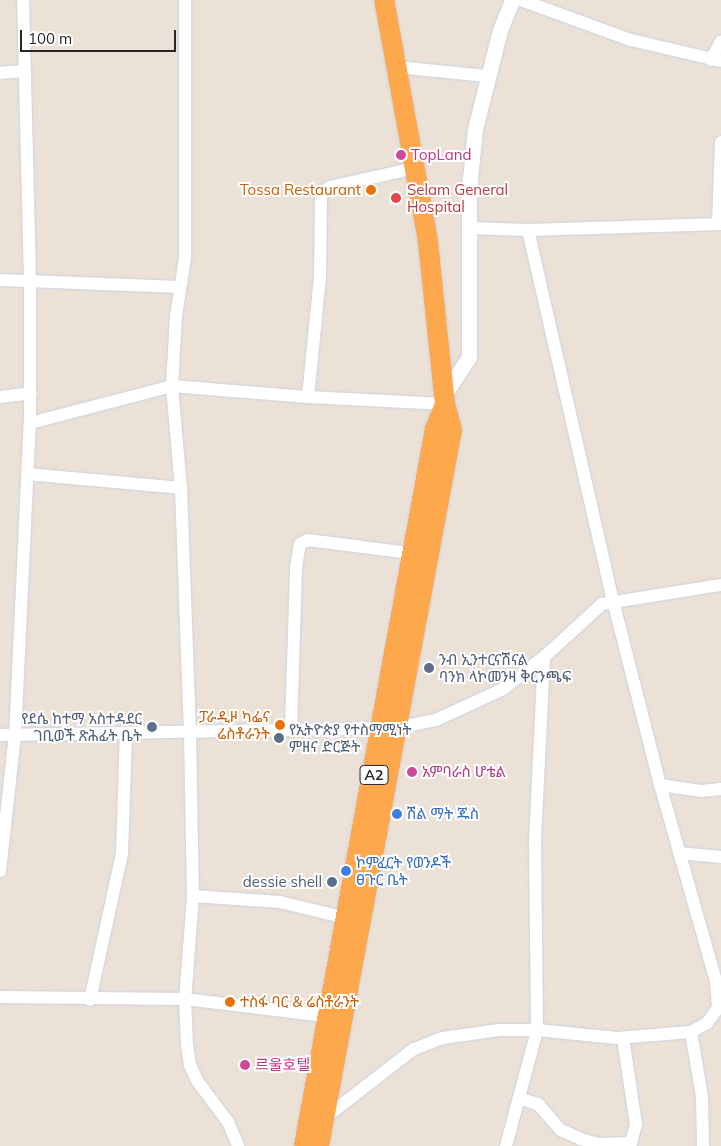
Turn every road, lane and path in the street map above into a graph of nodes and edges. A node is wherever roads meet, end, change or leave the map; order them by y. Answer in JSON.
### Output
{"nodes":[{"id":1,"x":23,"y":0,"type":"edge"},
{"id":2,"x":185,"y":0,"type":"edge"},
{"id":3,"x":384,"y":0,"type":"edge"},
{"id":4,"x":512,"y":0,"type":"edge"},
{"id":5,"x":521,"y":0,"type":"edge"},
{"id":6,"x":721,"y":42,"type":"edge"},
{"id":7,"x":716,"y":60,"type":"edge"},
{"id":8,"x":397,"y":67,"type":"junction"},
{"id":9,"x":25,"y":71,"type":"junction"},
{"id":10,"x":0,"y":74,"type":"edge"},
{"id":11,"x":486,"y":76,"type":"junction"},
{"id":12,"x":721,"y":142,"type":"edge"},
{"id":13,"x":414,"y":168,"type":"junction"},
{"id":14,"x":720,"y":224,"type":"edge"},
{"id":15,"x":469,"y":228,"type":"junction"},
{"id":16,"x":528,"y":230,"type":"junction"},
{"id":17,"x":0,"y":280,"type":"edge"},
{"id":18,"x":30,"y":281,"type":"junction"},
{"id":19,"x":180,"y":287,"type":"junction"},
{"id":20,"x":172,"y":386,"type":"junction"},
{"id":21,"x":31,"y":392,"type":"junction"},
{"id":22,"x":0,"y":397,"type":"edge"},
{"id":23,"x":308,"y":398,"type":"junction"},
{"id":24,"x":445,"y":398,"type":"junction"},
{"id":25,"x":30,"y":423,"type":"junction"},
{"id":26,"x":27,"y":474,"type":"junction"},
{"id":27,"x":181,"y":488,"type":"junction"},
{"id":28,"x":422,"y":554,"type":"junction"},
{"id":29,"x":721,"y":585,"type":"edge"},
{"id":30,"x":613,"y":602,"type":"junction"},
{"id":31,"x":544,"y":657,"type":"junction"},
{"id":32,"x":291,"y":729,"type":"junction"},
{"id":33,"x":389,"y":729,"type":"junction"},
{"id":34,"x":190,"y":731,"type":"junction"},
{"id":35,"x":126,"y":733,"type":"junction"},
{"id":36,"x":0,"y":735,"type":"edge"},
{"id":37,"x":15,"y":736,"type":"junction"},
{"id":38,"x":660,"y":785,"type":"junction"},
{"id":39,"x":721,"y":789,"type":"edge"},
{"id":40,"x":679,"y":853,"type":"junction"},
{"id":41,"x":721,"y":856,"type":"edge"},
{"id":42,"x":0,"y":871,"type":"edge"},
{"id":43,"x":194,"y":896,"type":"junction"},
{"id":44,"x":353,"y":919,"type":"junction"},
{"id":45,"x":0,"y":997,"type":"edge"},
{"id":46,"x":185,"y":999,"type":"junction"},
{"id":47,"x":90,"y":1000,"type":"junction"},
{"id":48,"x":334,"y":1017,"type":"junction"},
{"id":49,"x":537,"y":1030,"type":"junction"},
{"id":50,"x":690,"y":1032,"type":"junction"},
{"id":51,"x":624,"y":1038,"type":"junction"},
{"id":52,"x":519,"y":1098,"type":"junction"},
{"id":53,"x":316,"y":1120,"type":"junction"},
{"id":54,"x":238,"y":1146,"type":"edge"},
{"id":55,"x":304,"y":1146,"type":"edge"},
{"id":56,"x":319,"y":1146,"type":"edge"},
{"id":57,"x":506,"y":1146,"type":"edge"},
{"id":58,"x":703,"y":1146,"type":"edge"}],
"edges":[{"from":1,"to":9,"type":"street"},
{"from":2,"to":19,"type":"street"},
{"from":3,"to":8,"type":"highway","number":"A2"},
{"from":4,"to":11,"type":"street"},
{"from":5,"to":7,"type":"street"},
{"from":6,"to":7,"type":"street"},
{"from":8,"to":11,"type":"street"},
{"from":8,"to":13,"type":"highway","number":"A2"},
{"from":9,"to":10,"type":"street"},
{"from":9,"to":18,"type":"street"},
{"from":11,"to":15,"type":"street"},
{"from":12,"to":14,"type":"street"},
{"from":13,"to":23,"type":"street"},
{"from":13,"to":24,"type":"highway","number":"A2"},
{"from":14,"to":16,"type":"street"},
{"from":15,"to":16,"type":"street"},
{"from":15,"to":24,"type":"street"},
{"from":16,"to":30,"type":"street"},
{"from":17,"to":18,"type":"street"},
{"from":18,"to":19,"type":"street"},
{"from":18,"to":21,"type":"street"},
{"from":19,"to":20,"type":"street"},
{"from":20,"to":23,"type":"street"},
{"from":20,"to":25,"type":"street"},
{"from":20,"to":27,"type":"street"},
{"from":21,"to":22,"type":"street"},
{"from":21,"to":25,"type":"street"},
{"from":23,"to":24,"type":"street"},
{"from":24,"to":28,"type":"highway","number":"A2"},
{"from":25,"to":26,"type":"street"},
{"from":26,"to":27,"type":"street"},
{"from":26,"to":37,"type":"street"},
{"from":27,"to":34,"type":"street"},
{"from":28,"to":32,"type":"street"},
{"from":28,"to":33,"type":"highway","number":"A2"},
{"from":29,"to":30,"type":"street"},
{"from":30,"to":31,"type":"street"},
{"from":30,"to":38,"type":"street"},
{"from":31,"to":33,"type":"street"},
{"from":31,"to":49,"type":"street"},
{"from":32,"to":33,"type":"street"},
{"from":32,"to":34,"type":"street"},
{"from":33,"to":44,"type":"highway","number":"A2"},
{"from":34,"to":35,"type":"street"},
{"from":34,"to":43,"type":"street"},
{"from":35,"to":37,"type":"street"},
{"from":35,"to":47,"type":"street"},
{"from":36,"to":37,"type":"street"},
{"from":37,"to":42,"type":"street"},
{"from":38,"to":39,"type":"street"},
{"from":38,"to":40,"type":"street"},
{"from":40,"to":41,"type":"street"},
{"from":40,"to":50,"type":"street"},
{"from":43,"to":44,"type":"street"},
{"from":43,"to":46,"type":"street"},
{"from":44,"to":48,"type":"highway","number":"A2"},
{"from":45,"to":47,"type":"street"},
{"from":46,"to":47,"type":"street"},
{"from":46,"to":48,"type":"street"},
{"from":46,"to":54,"type":"street"},
{"from":48,"to":53,"type":"highway","number":"A2"},
{"from":49,"to":51,"type":"street"},
{"from":49,"to":52,"type":"street"},
{"from":49,"to":53,"type":"street"},
{"from":50,"to":51,"type":"street"},
{"from":50,"to":58,"type":"street"},
{"from":51,"to":52,"type":"street"},
{"from":52,"to":57,"type":"street"},
{"from":53,"to":55,"type":"highway","number":"A2"},
{"from":53,"to":56,"type":"highway","number":"A2"}]}
